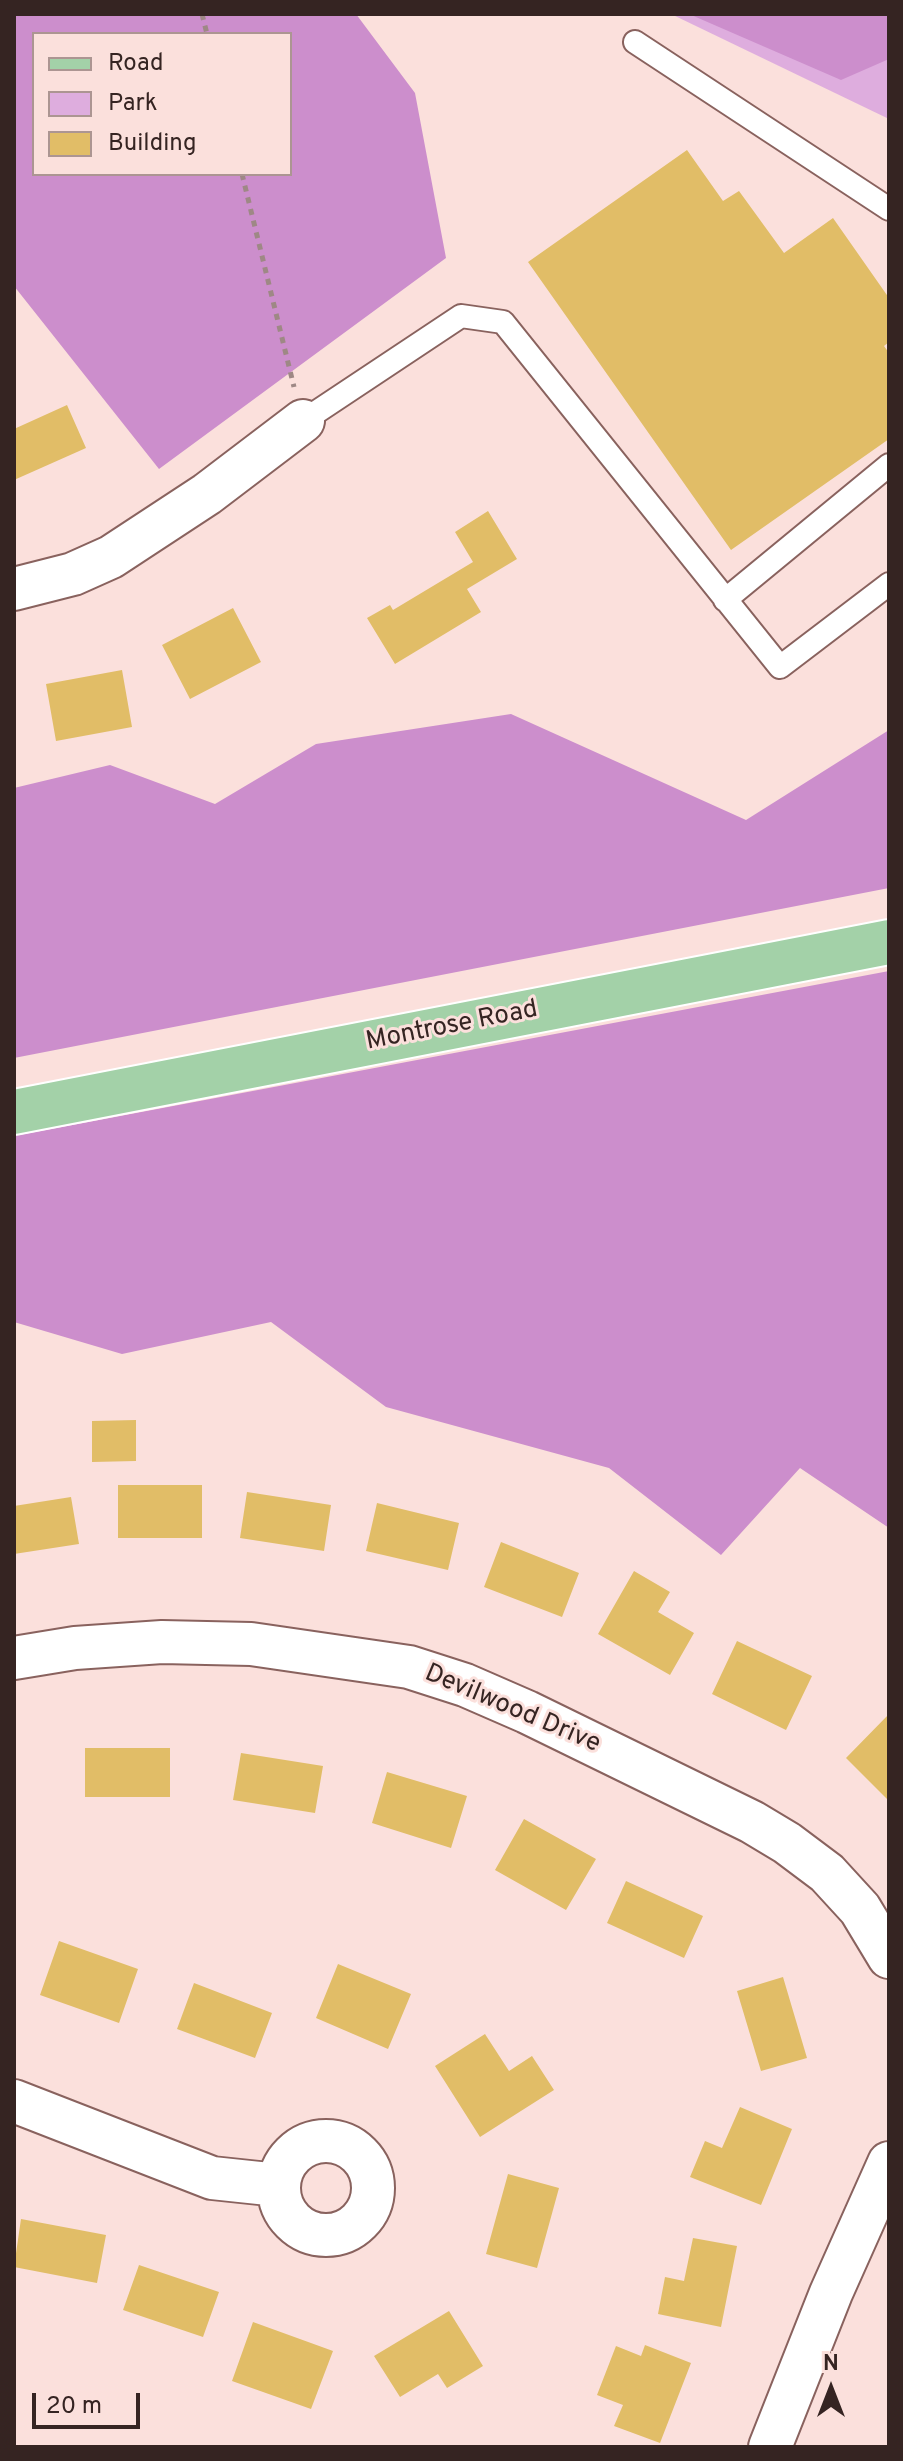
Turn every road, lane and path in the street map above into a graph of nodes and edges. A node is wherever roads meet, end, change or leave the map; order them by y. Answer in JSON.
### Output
{"nodes":[{"id":1,"x":635,"y":42,"type":"dead end"},
{"id":2,"x":242,"y":176,"type":"edge"},
{"id":3,"x":889,"y":209,"type":"edge"},
{"id":4,"x":303,"y":421,"type":"junction"},
{"id":5,"x":889,"y":465,"type":"edge"},
{"id":6,"x":889,"y":584,"type":"edge"},
{"id":7,"x":14,"y":589,"type":"edge"},
{"id":8,"x":725,"y":600,"type":"junction"},
{"id":9,"x":889,"y":942,"type":"edge"},
{"id":10,"x":14,"y":1112,"type":"edge"},
{"id":11,"x":14,"y":1658,"type":"edge"},
{"id":12,"x":889,"y":1957,"type":"edge"},
{"id":13,"x":14,"y":2101,"type":"edge"},
{"id":14,"x":889,"y":2164,"type":"edge"},
{"id":15,"x":278,"y":2185,"type":"dead end"},
{"id":16,"x":770,"y":2447,"type":"edge"}],
"edges":[{"from":1,"to":3,"type":"lane"},
{"from":2,"to":4,"type":"path"},
{"from":4,"to":7,"type":"street"},
{"from":4,"to":8,"type":"lane"},
{"from":5,"to":8,"type":"lane"},
{"from":6,"to":8,"type":"lane"},
{"from":9,"to":10,"type":"main road","name":"Montrose Road"},
{"from":11,"to":12,"type":"street","name":"Devilwood Drive"},
{"from":13,"to":15,"type":"street"},
{"from":14,"to":16,"type":"street"}]}
